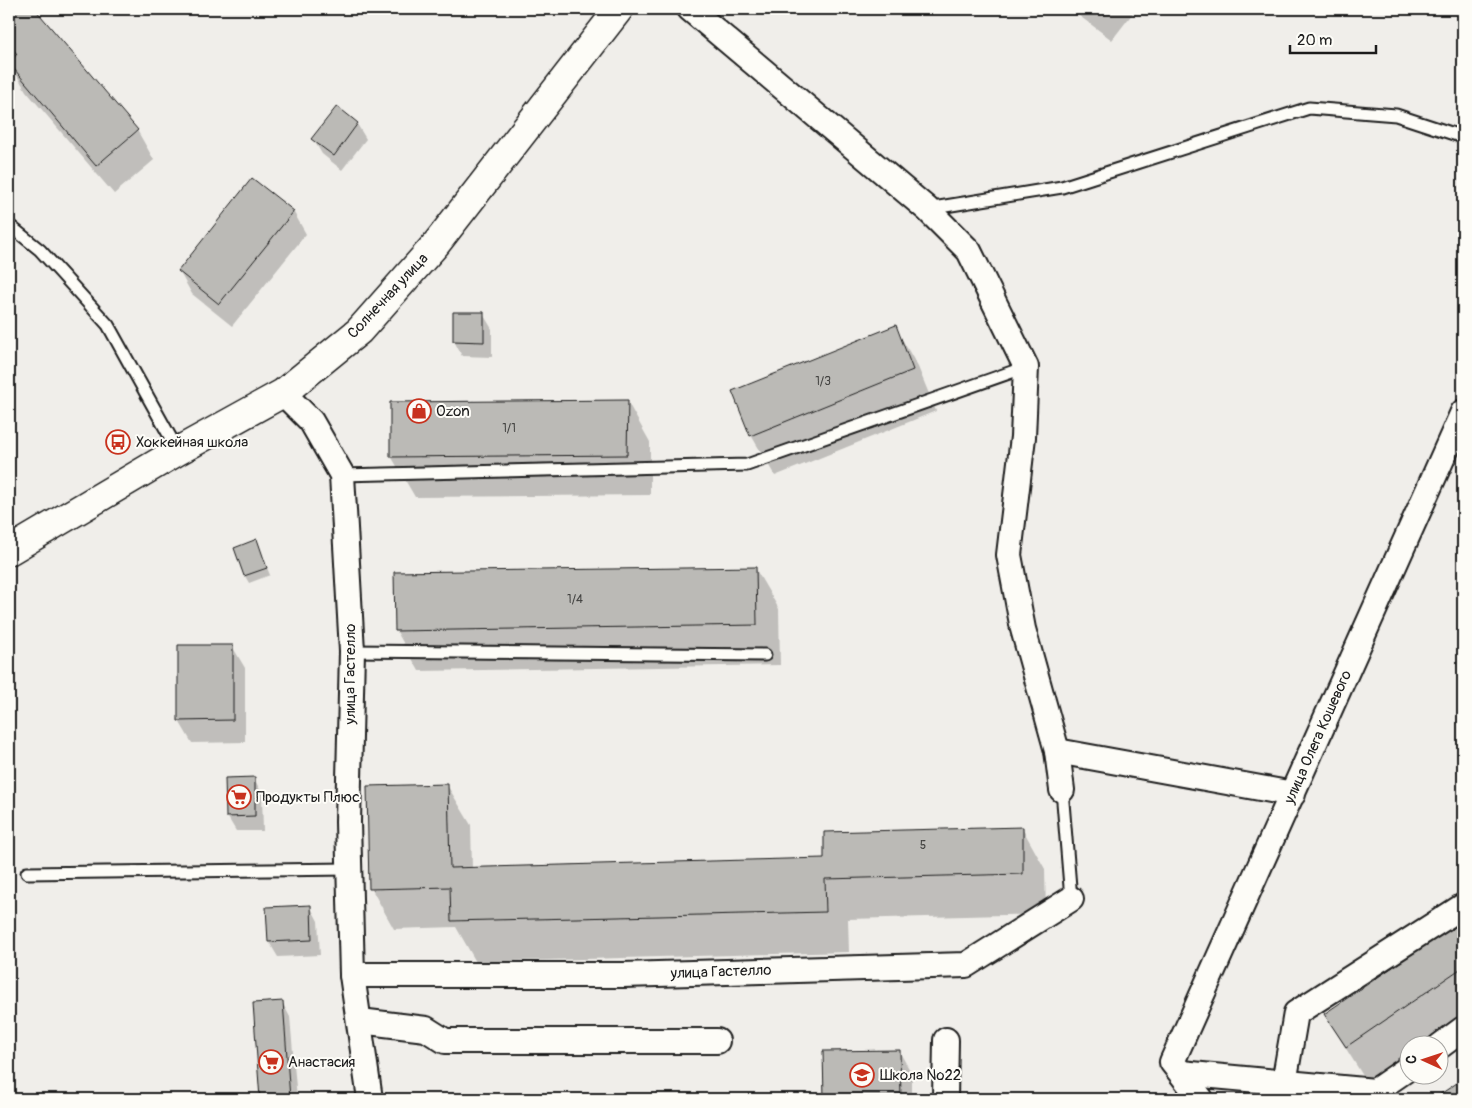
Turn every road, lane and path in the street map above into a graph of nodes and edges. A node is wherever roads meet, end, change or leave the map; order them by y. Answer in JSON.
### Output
{"nodes":[{"id":1,"x":619,"y":9,"type":"edge"},
{"id":2,"x":690,"y":9,"type":"edge"},
{"id":3,"x":1463,"y":137,"type":"edge"},
{"id":4,"x":927,"y":209,"type":"junction"},
{"id":5,"x":9,"y":225,"type":"edge"},
{"id":6,"x":1026,"y":367,"type":"junction"},
{"id":7,"x":283,"y":393,"type":"junction"},
{"id":8,"x":1463,"y":412,"type":"edge"},
{"id":9,"x":178,"y":451,"type":"junction"},
{"id":10,"x":342,"y":475,"type":"junction"},
{"id":11,"x":9,"y":551,"type":"edge"},
{"id":12,"x":352,"y":651,"type":"junction"},
{"id":13,"x":765,"y":655,"type":"dead end"},
{"id":14,"x":1057,"y":751,"type":"junction"},
{"id":15,"x":1062,"y":790,"type":"joint"},
{"id":16,"x":1293,"y":794,"type":"junction"},
{"id":17,"x":349,"y":869,"type":"junction"},
{"id":18,"x":27,"y":873,"type":"dead end"},
{"id":19,"x":1071,"y":898,"type":"joint"},
{"id":20,"x":1463,"y":906,"type":"edge"},
{"id":21,"x":352,"y":975,"type":"junction"},
{"id":22,"x":360,"y":1021,"type":"junction"},
{"id":23,"x":1463,"y":1029,"type":"edge"},
{"id":24,"x":1450,"y":1039,"type":"edge"},
{"id":25,"x":946,"y":1040,"type":"dead end"},
{"id":26,"x":717,"y":1041,"type":"dead end"},
{"id":27,"x":1177,"y":1068,"type":"junction"},
{"id":28,"x":1400,"y":1074,"type":"edge"},
{"id":29,"x":1284,"y":1082,"type":"junction"},
{"id":30,"x":370,"y":1099,"type":"edge"},
{"id":31,"x":945,"y":1099,"type":"edge"},
{"id":32,"x":1201,"y":1099,"type":"edge"}],
"edges":[{"from":1,"to":7,"type":"street","name":"Солнечная улица"},
{"from":2,"to":4,"type":"street"},
{"from":3,"to":4,"type":"lane"},
{"from":4,"to":6,"type":"street"},
{"from":5,"to":9,"type":"lane"},
{"from":6,"to":10,"type":"lane"},
{"from":6,"to":14,"type":"street"},
{"from":7,"to":9,"type":"street","name":"Солнечная улица"},
{"from":7,"to":10,"type":"street","name":"улица Гастелло"},
{"from":8,"to":16,"type":"street","name":"улица Олега Кошевого"},
{"from":9,"to":11,"type":"street","name":"Солнечная улица"},
{"from":10,"to":12,"type":"street","name":"улица Гастелло"},
{"from":12,"to":13,"type":"lane"},
{"from":12,"to":17,"type":"street","name":"улица Гастелло"},
{"from":14,"to":15,"type":"street"},
{"from":14,"to":16,"type":"street"},
{"from":15,"to":19,"type":"lane"},
{"from":16,"to":27,"type":"street","name":"улица Олега Кошевого"},
{"from":17,"to":18,"type":"lane"},
{"from":17,"to":21,"type":"street","name":"улица Гастелло"},
{"from":19,"to":21,"type":"street","name":"улица Гастелло"},
{"from":20,"to":29,"type":"street"},
{"from":21,"to":22,"type":"street","name":"улица Гастелло"},
{"from":22,"to":26,"type":"street"},
{"from":22,"to":30,"type":"street","name":"улица Гастелло"},
{"from":23,"to":24,"type":"street"},
{"from":25,"to":31,"type":"street"},
{"from":27,"to":29,"type":"street"},
{"from":27,"to":32,"type":"street"},
{"from":28,"to":29,"type":"street"}]}
